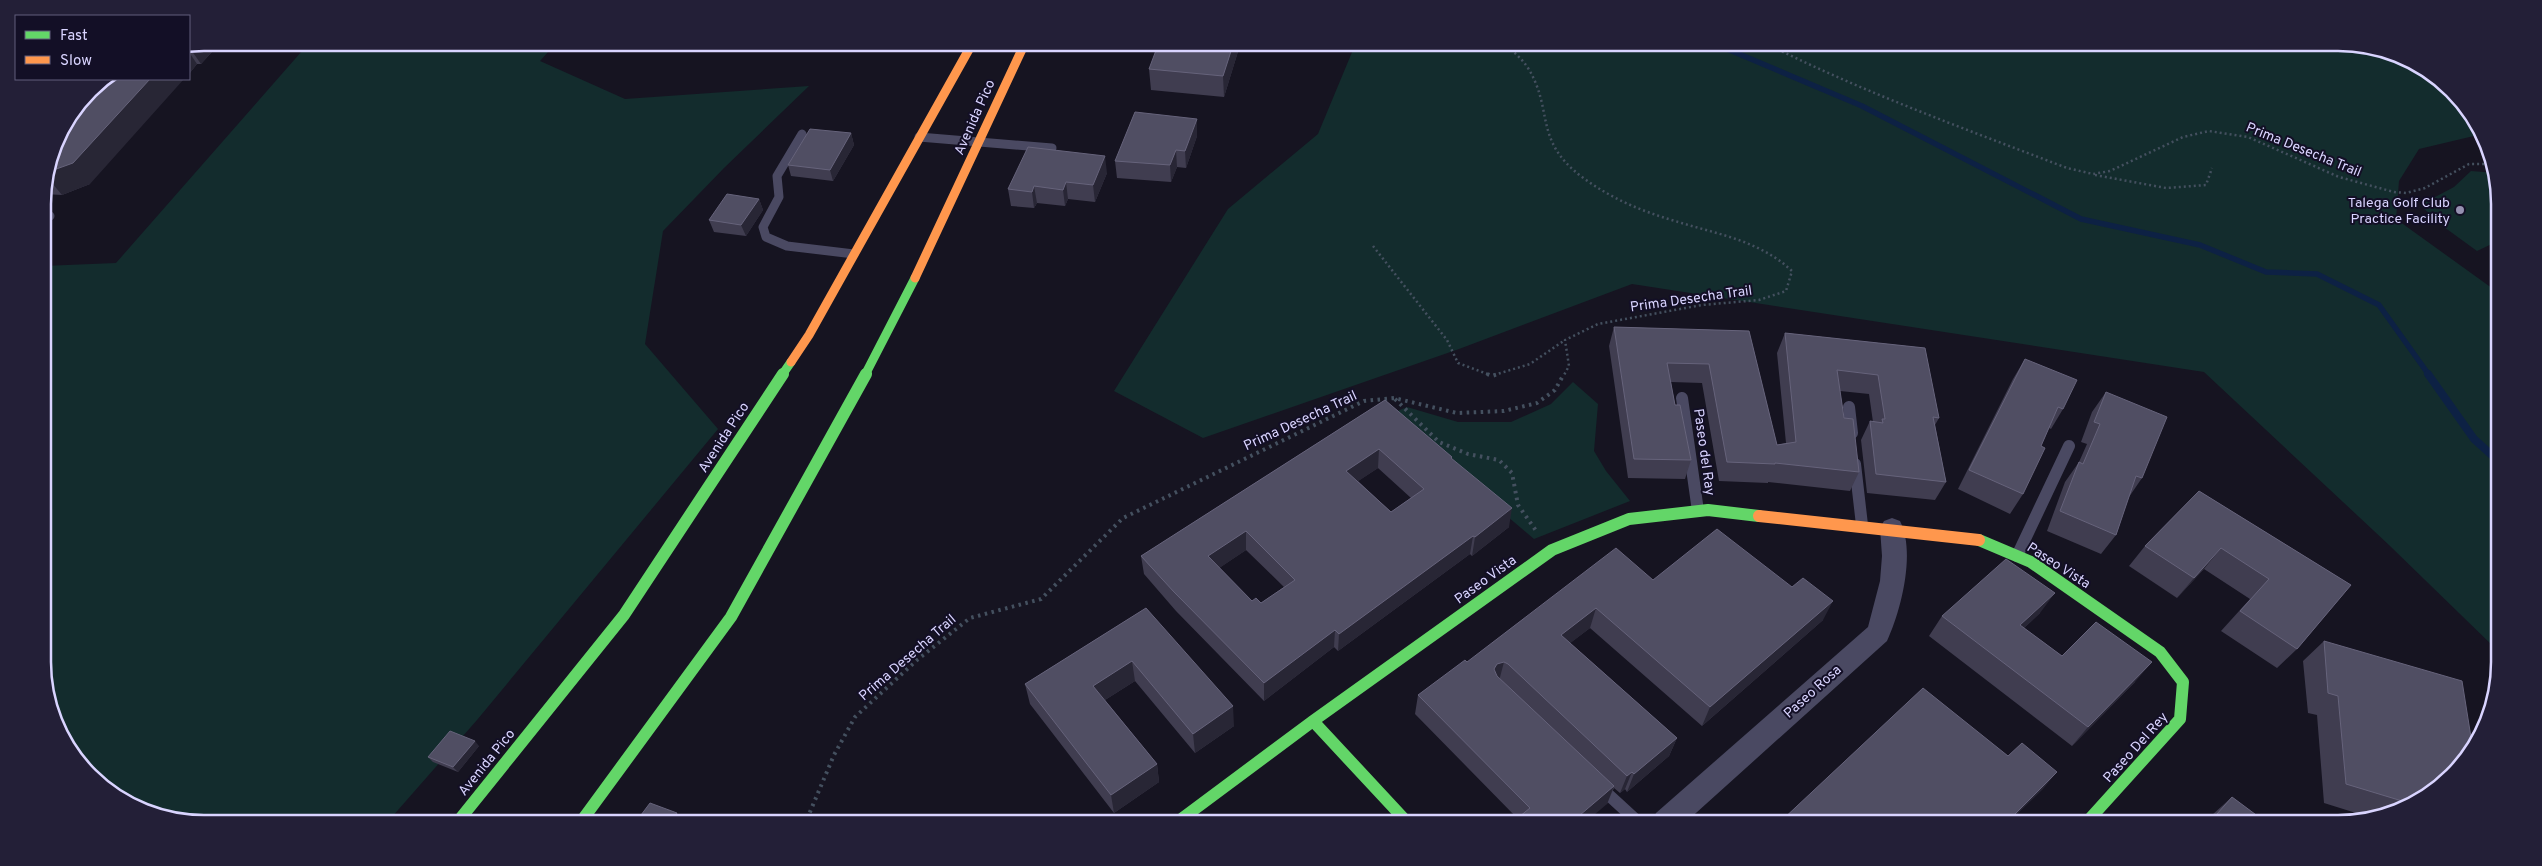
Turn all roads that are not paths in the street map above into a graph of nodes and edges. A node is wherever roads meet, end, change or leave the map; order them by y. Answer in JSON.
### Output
{"nodes":[{"id":1,"x":968,"y":52,"type":"edge"},
{"id":2,"x":1021,"y":52,"type":"edge"},
{"id":3,"x":802,"y":134,"type":"dead end"},
{"id":4,"x":919,"y":137,"type":"junction"},
{"id":5,"x":979,"y":142,"type":"junction"},
{"id":6,"x":1052,"y":148,"type":"edge"},
{"id":7,"x":854,"y":254,"type":"junction"},
{"id":8,"x":1682,"y":398,"type":"dead end"},
{"id":9,"x":1849,"y":407,"type":"dead end"},
{"id":10,"x":2069,"y":446,"type":"dead end"},
{"id":11,"x":1698,"y":511,"type":"junction"},
{"id":12,"x":1862,"y":525,"type":"junction"},
{"id":13,"x":1892,"y":528,"type":"junction"},
{"id":14,"x":2016,"y":556,"type":"junction"},
{"id":15,"x":2183,"y":682,"type":"joint"},
{"id":16,"x":1313,"y":721,"type":"junction"},
{"id":17,"x":1589,"y":776,"type":"edge"},
{"id":18,"x":1400,"y":814,"type":"edge"},
{"id":19,"x":1629,"y":814,"type":"edge"},
{"id":20,"x":1675,"y":814,"type":"edge"},
{"id":21,"x":2093,"y":814,"type":"edge"},
{"id":22,"x":463,"y":815,"type":"edge"},
{"id":23,"x":587,"y":815,"type":"edge"},
{"id":24,"x":1187,"y":815,"type":"edge"}],
"edges":[{"from":1,"to":4,"type":"main road","name":"Avenida Pico"},
{"from":2,"to":5,"type":"main road","name":"Avenida Pico"},
{"from":3,"to":7,"type":"lane"},
{"from":4,"to":5,"type":"lane"},
{"from":4,"to":7,"type":"main road","name":"Avenida Pico"},
{"from":5,"to":6,"type":"lane"},
{"from":5,"to":23,"type":"main road","name":"Avenida Pico"},
{"from":7,"to":22,"type":"main road","name":"Avenida Pico"},
{"from":8,"to":11,"type":"lane","name":"Paseo del Ray"},
{"from":9,"to":12,"type":"lane"},
{"from":10,"to":14,"type":"lane"},
{"from":11,"to":12,"type":"main road","name":"Paseo Vista"},
{"from":11,"to":16,"type":"main road","name":"Paseo Vista"},
{"from":12,"to":13,"type":"main road","name":"Paseo Vista"},
{"from":13,"to":14,"type":"main road","name":"Paseo Vista"},
{"from":13,"to":20,"type":"street","name":"Paseo Rosa"},
{"from":14,"to":15,"type":"main road","name":"Paseo Vista"},
{"from":15,"to":21,"type":"main road","name":"Paseo Del Rey"},
{"from":16,"to":18,"type":"main road"},
{"from":16,"to":24,"type":"main road","name":"Paseo Vista"},
{"from":17,"to":19,"type":"lane"}]}
